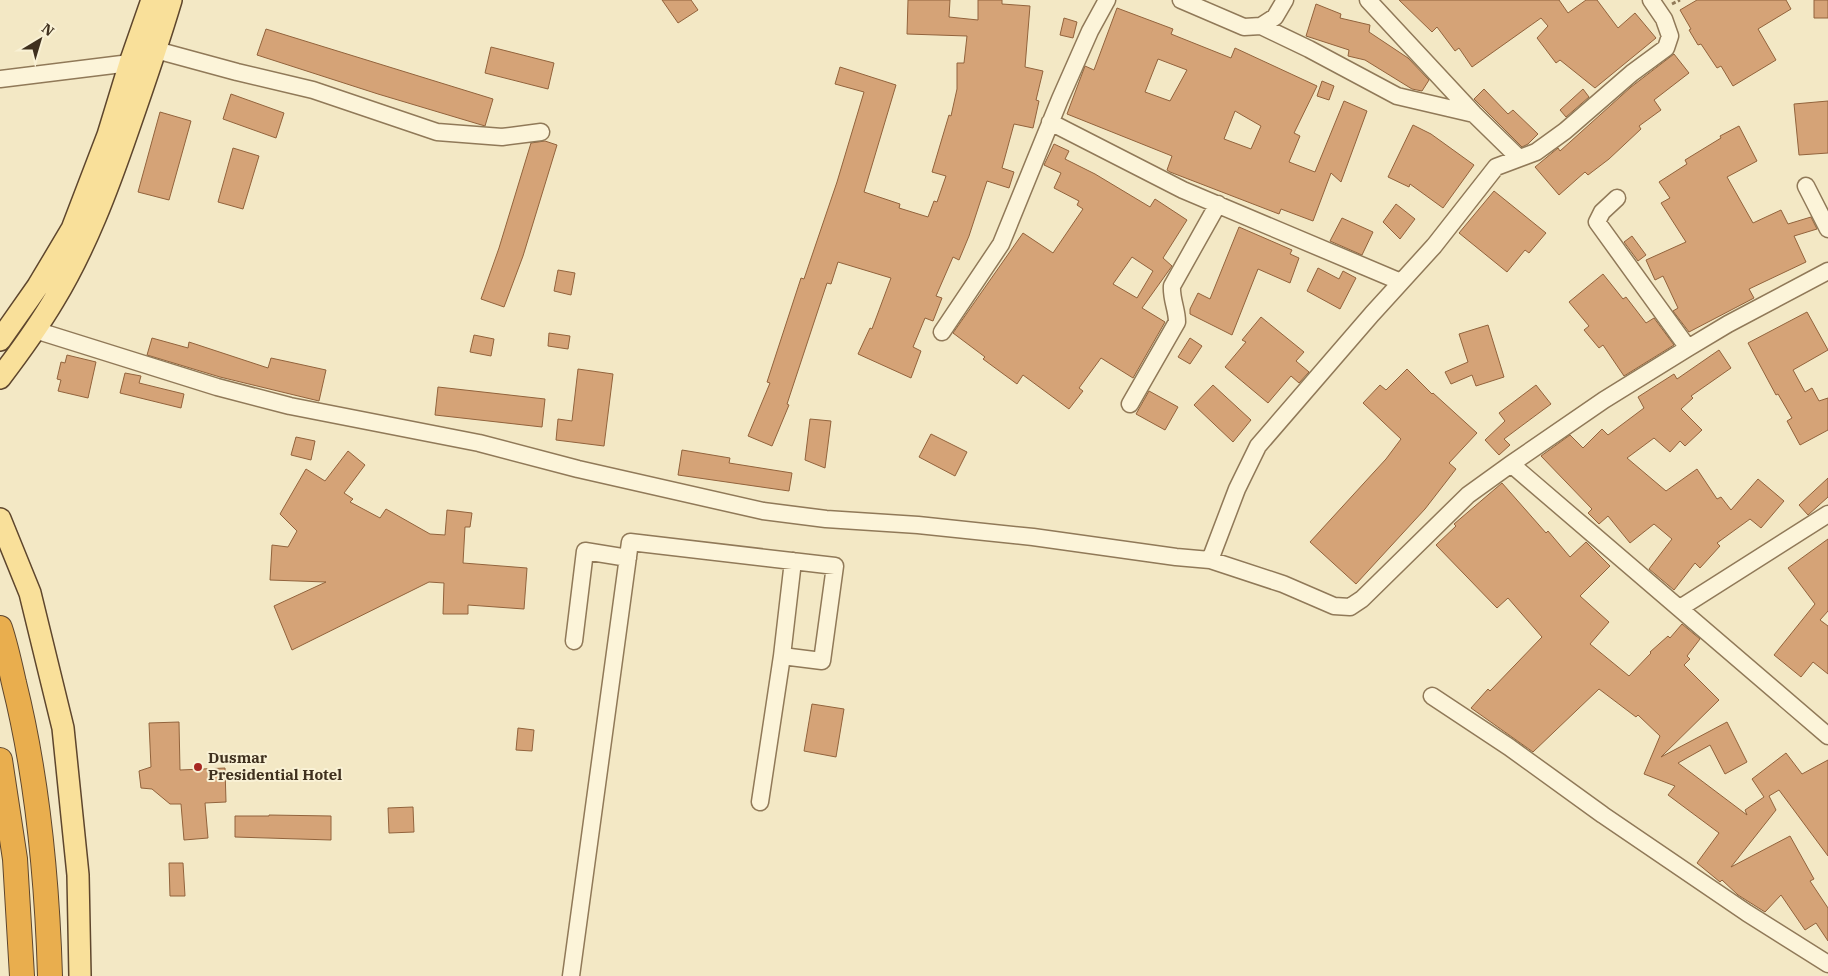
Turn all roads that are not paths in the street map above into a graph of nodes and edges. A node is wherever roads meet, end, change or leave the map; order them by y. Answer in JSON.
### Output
{"nodes":[{"id":1,"x":152,"y":0,"type":"edge"},
{"id":2,"x":171,"y":0,"type":"edge"},
{"id":3,"x":1107,"y":0,"type":"edge"},
{"id":4,"x":1181,"y":0,"type":"edge"},
{"id":5,"x":1285,"y":0,"type":"edge"},
{"id":6,"x":1368,"y":0,"type":"edge"},
{"id":7,"x":1650,"y":0,"type":"edge"},
{"id":8,"x":1261,"y":26,"type":"junction"},
{"id":9,"x":156,"y":50,"type":"junction"},
{"id":10,"x":130,"y":63,"type":"junction"},
{"id":11,"x":0,"y":79,"type":"edge"},
{"id":12,"x":1474,"y":114,"type":"junction"},
{"id":13,"x":1050,"y":122,"type":"junction"},
{"id":14,"x":541,"y":132,"type":"dead end"},
{"id":15,"x":1519,"y":158,"type":"junction"},
{"id":16,"x":1806,"y":186,"type":"dead end"},
{"id":17,"x":1616,"y":198,"type":"dead end"},
{"id":18,"x":1218,"y":204,"type":"junction"},
{"id":19,"x":1828,"y":229,"type":"edge"},
{"id":20,"x":1828,"y":271,"type":"edge"},
{"id":21,"x":1401,"y":282,"type":"junction"},
{"id":22,"x":35,"y":330,"type":"junction"},
{"id":23,"x":942,"y":332,"type":"dead end"},
{"id":24,"x":0,"y":340,"type":"edge"},
{"id":25,"x":1688,"y":348,"type":"junction"},
{"id":26,"x":0,"y":378,"type":"edge"},
{"id":27,"x":1130,"y":404,"type":"dead end"},
{"id":28,"x":1511,"y":464,"type":"junction"},
{"id":29,"x":1828,"y":514,"type":"edge"},
{"id":30,"x":0,"y":519,"type":"edge"},
{"id":31,"x":628,"y":558,"type":"junction"},
{"id":32,"x":1210,"y":560,"type":"junction"},
{"id":33,"x":793,"y":561,"type":"junction"},
{"id":34,"x":1680,"y":608,"type":"junction"},
{"id":35,"x":0,"y":628,"type":"edge"},
{"id":36,"x":574,"y":641,"type":"dead end"},
{"id":37,"x":782,"y":656,"type":"junction"},
{"id":38,"x":1432,"y":696,"type":"dead end"},
{"id":39,"x":1828,"y":736,"type":"edge"},
{"id":40,"x":0,"y":760,"type":"edge"},
{"id":41,"x":760,"y":802,"type":"dead end"},
{"id":42,"x":1828,"y":964,"type":"edge"},
{"id":43,"x":22,"y":976,"type":"edge"},
{"id":44,"x":50,"y":976,"type":"edge"},
{"id":45,"x":80,"y":976,"type":"edge"},
{"id":46,"x":571,"y":976,"type":"edge"}],
"edges":[{"from":1,"to":10,"type":"main road"},
{"from":2,"to":9,"type":"main road"},
{"from":3,"to":13,"type":"street"},
{"from":4,"to":8,"type":"street"},
{"from":5,"to":8,"type":"street"},
{"from":6,"to":12,"type":"street"},
{"from":7,"to":15,"type":"street"},
{"from":8,"to":12,"type":"street"},
{"from":9,"to":14,"type":"street"},
{"from":9,"to":22,"type":"main road"},
{"from":10,"to":11,"type":"street"},
{"from":10,"to":24,"type":"main road"},
{"from":12,"to":15,"type":"street"},
{"from":13,"to":18,"type":"street"},
{"from":13,"to":23,"type":"street"},
{"from":15,"to":21,"type":"street"},
{"from":16,"to":19,"type":"street"},
{"from":17,"to":25,"type":"street"},
{"from":18,"to":21,"type":"street"},
{"from":18,"to":27,"type":"street"},
{"from":20,"to":25,"type":"street"},
{"from":21,"to":32,"type":"street"},
{"from":22,"to":26,"type":"main road"},
{"from":22,"to":32,"type":"street"},
{"from":25,"to":28,"type":"street"},
{"from":28,"to":32,"type":"street"},
{"from":28,"to":34,"type":"street"},
{"from":29,"to":34,"type":"street"},
{"from":30,"to":45,"type":"main road"},
{"from":31,"to":33,"type":"street"},
{"from":31,"to":36,"type":"street"},
{"from":31,"to":46,"type":"street"},
{"from":33,"to":37,"type":"street"},
{"from":33,"to":37,"type":"street"},
{"from":34,"to":39,"type":"street"},
{"from":35,"to":44,"type":"highway"},
{"from":37,"to":41,"type":"street"},
{"from":38,"to":42,"type":"street"},
{"from":40,"to":43,"type":"highway"}]}
